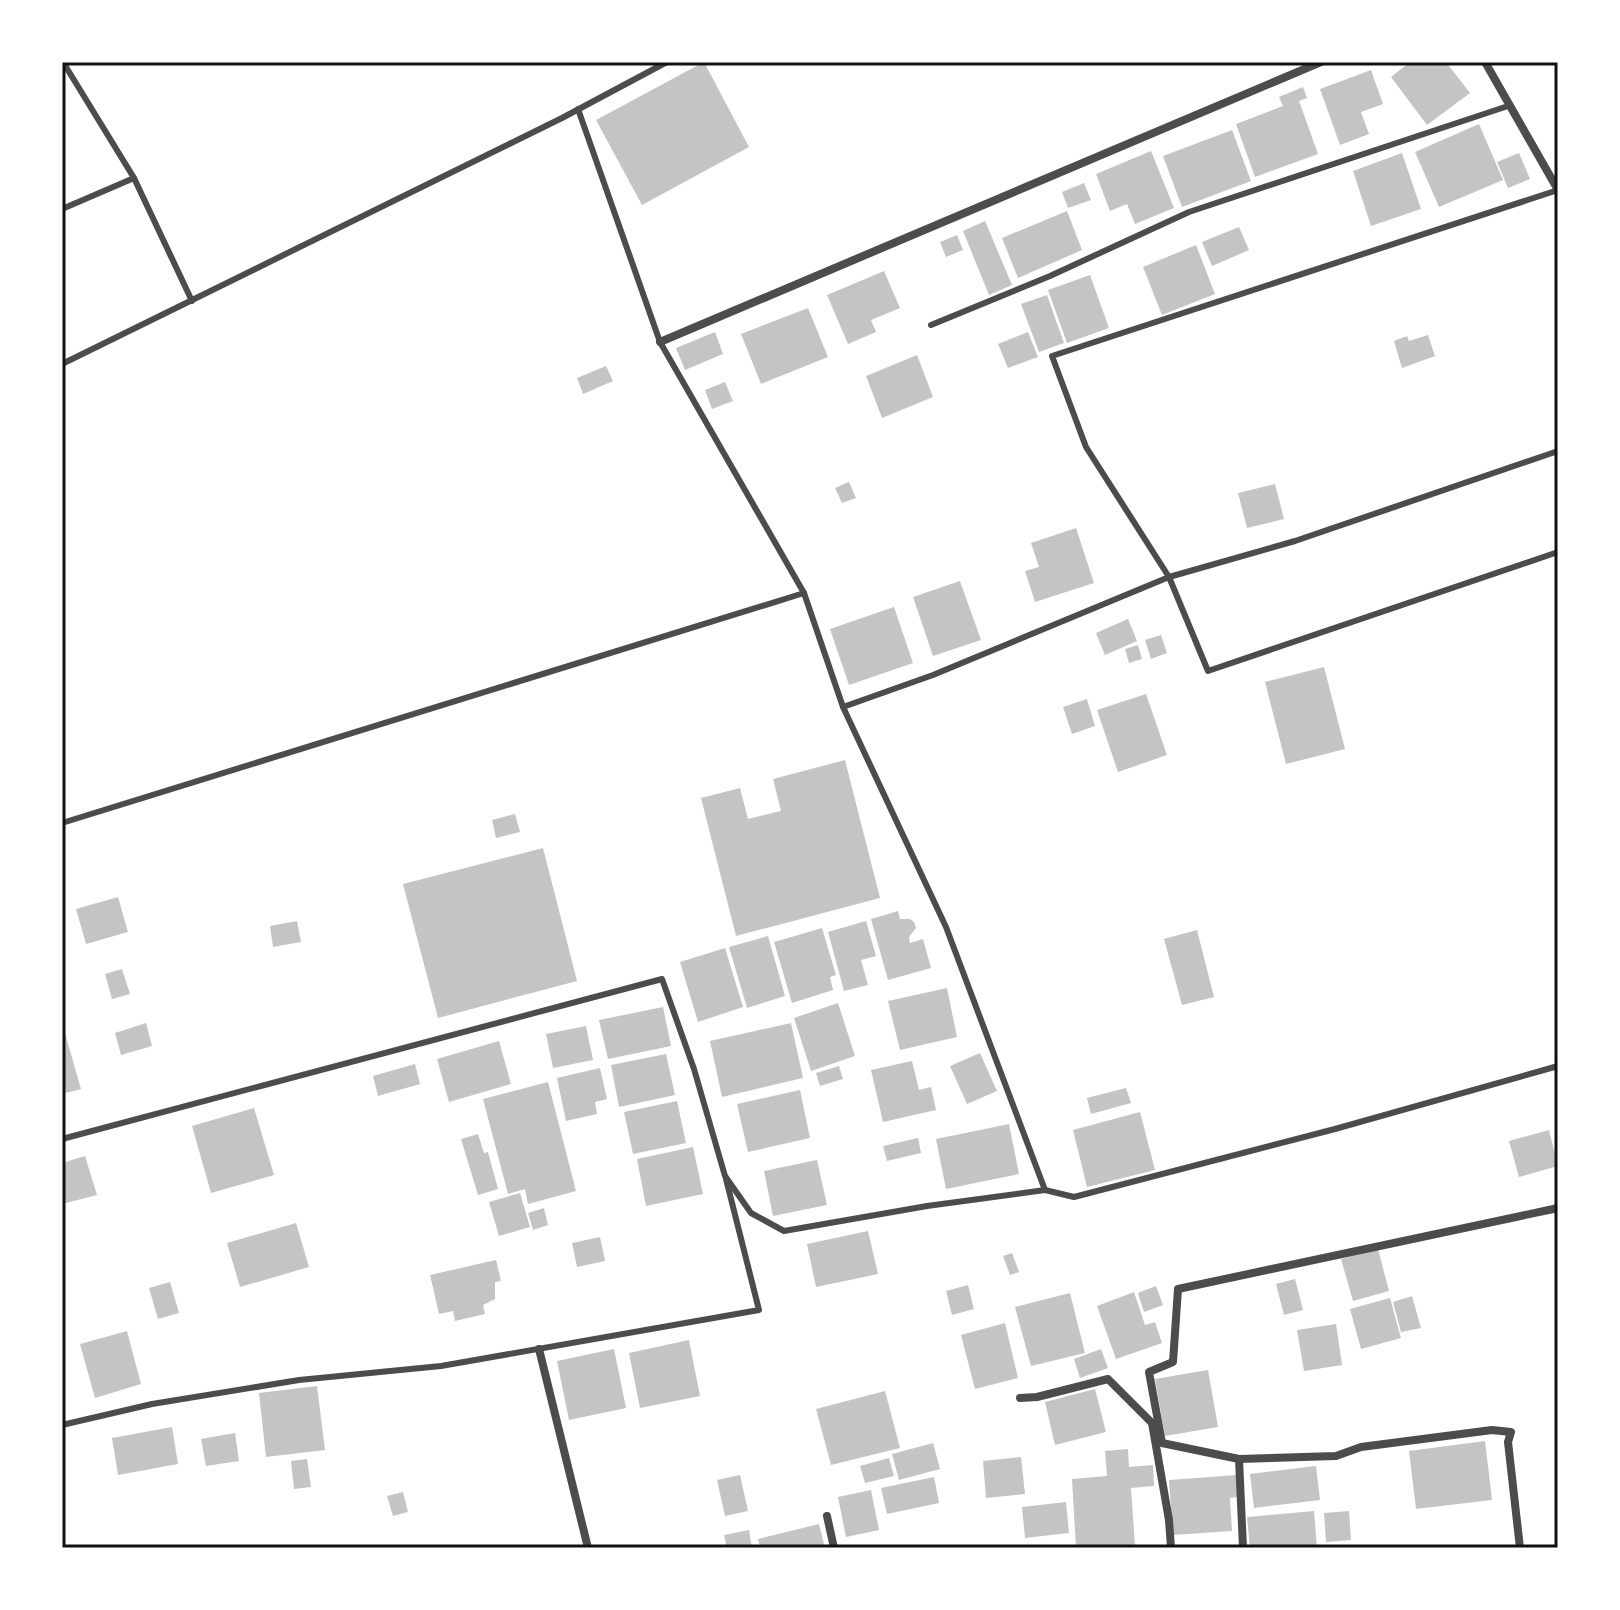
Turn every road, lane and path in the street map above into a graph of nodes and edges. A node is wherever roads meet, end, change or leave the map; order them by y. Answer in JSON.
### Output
{"nodes":[{"id":1,"x":63,"y":62,"type":"edge"},
{"id":2,"x":667,"y":62,"type":"edge"},
{"id":3,"x":1321,"y":62,"type":"edge"},
{"id":4,"x":1485,"y":62,"type":"edge"},
{"id":5,"x":1508,"y":106,"type":"junction"},
{"id":6,"x":578,"y":109,"type":"junction"},
{"id":7,"x":134,"y":178,"type":"junction"},
{"id":8,"x":1558,"y":190,"type":"edge"},
{"id":9,"x":62,"y":209,"type":"edge"},
{"id":10,"x":192,"y":301,"type":"junction"},
{"id":11,"x":931,"y":325,"type":"dead end"},
{"id":12,"x":660,"y":342,"type":"junction"},
{"id":13,"x":62,"y":364,"type":"edge"},
{"id":14,"x":1558,"y":451,"type":"edge"},
{"id":15,"x":1558,"y":552,"type":"edge"},
{"id":16,"x":1169,"y":577,"type":"junction"},
{"id":17,"x":804,"y":593,"type":"junction"},
{"id":18,"x":843,"y":707,"type":"junction"},
{"id":19,"x":62,"y":823,"type":"edge"},
{"id":20,"x":1558,"y":1066,"type":"edge"},
{"id":21,"x":62,"y":1139,"type":"edge"},
{"id":22,"x":725,"y":1176,"type":"junction"},
{"id":23,"x":1045,"y":1190,"type":"junction"},
{"id":24,"x":1558,"y":1208,"type":"edge"},
{"id":25,"x":539,"y":1349,"type":"junction"},
{"id":26,"x":1020,"y":1398,"type":"dead end"},
{"id":27,"x":62,"y":1425,"type":"edge"},
{"id":28,"x":1239,"y":1459,"type":"junction"},
{"id":29,"x":827,"y":1516,"type":"dead end"},
{"id":30,"x":588,"y":1548,"type":"edge"},
{"id":31,"x":834,"y":1548,"type":"edge"},
{"id":32,"x":1171,"y":1548,"type":"edge"},
{"id":33,"x":1243,"y":1548,"type":"edge"},
{"id":34,"x":1520,"y":1548,"type":"edge"}],
"edges":[{"from":1,"to":7,"type":"lane"},
{"from":2,"to":6,"type":"lane"},
{"from":3,"to":12,"type":"street"},
{"from":4,"to":5,"type":"street"},
{"from":5,"to":8,"type":"street"},
{"from":5,"to":11,"type":"lane"},
{"from":6,"to":10,"type":"lane"},
{"from":6,"to":12,"type":"lane"},
{"from":7,"to":9,"type":"lane"},
{"from":7,"to":10,"type":"lane"},
{"from":8,"to":16,"type":"lane"},
{"from":10,"to":13,"type":"lane"},
{"from":12,"to":17,"type":"lane"},
{"from":14,"to":16,"type":"lane"},
{"from":15,"to":16,"type":"lane"},
{"from":16,"to":18,"type":"lane"},
{"from":17,"to":18,"type":"lane"},
{"from":17,"to":19,"type":"lane"},
{"from":18,"to":23,"type":"lane"},
{"from":20,"to":23,"type":"lane"},
{"from":21,"to":22,"type":"lane"},
{"from":22,"to":23,"type":"lane"},
{"from":22,"to":25,"type":"lane"},
{"from":24,"to":28,"type":"street"},
{"from":25,"to":27,"type":"lane"},
{"from":25,"to":30,"type":"street"},
{"from":26,"to":32,"type":"street"},
{"from":28,"to":33,"type":"street"},
{"from":28,"to":34,"type":"street"},
{"from":29,"to":31,"type":"street"}]}
